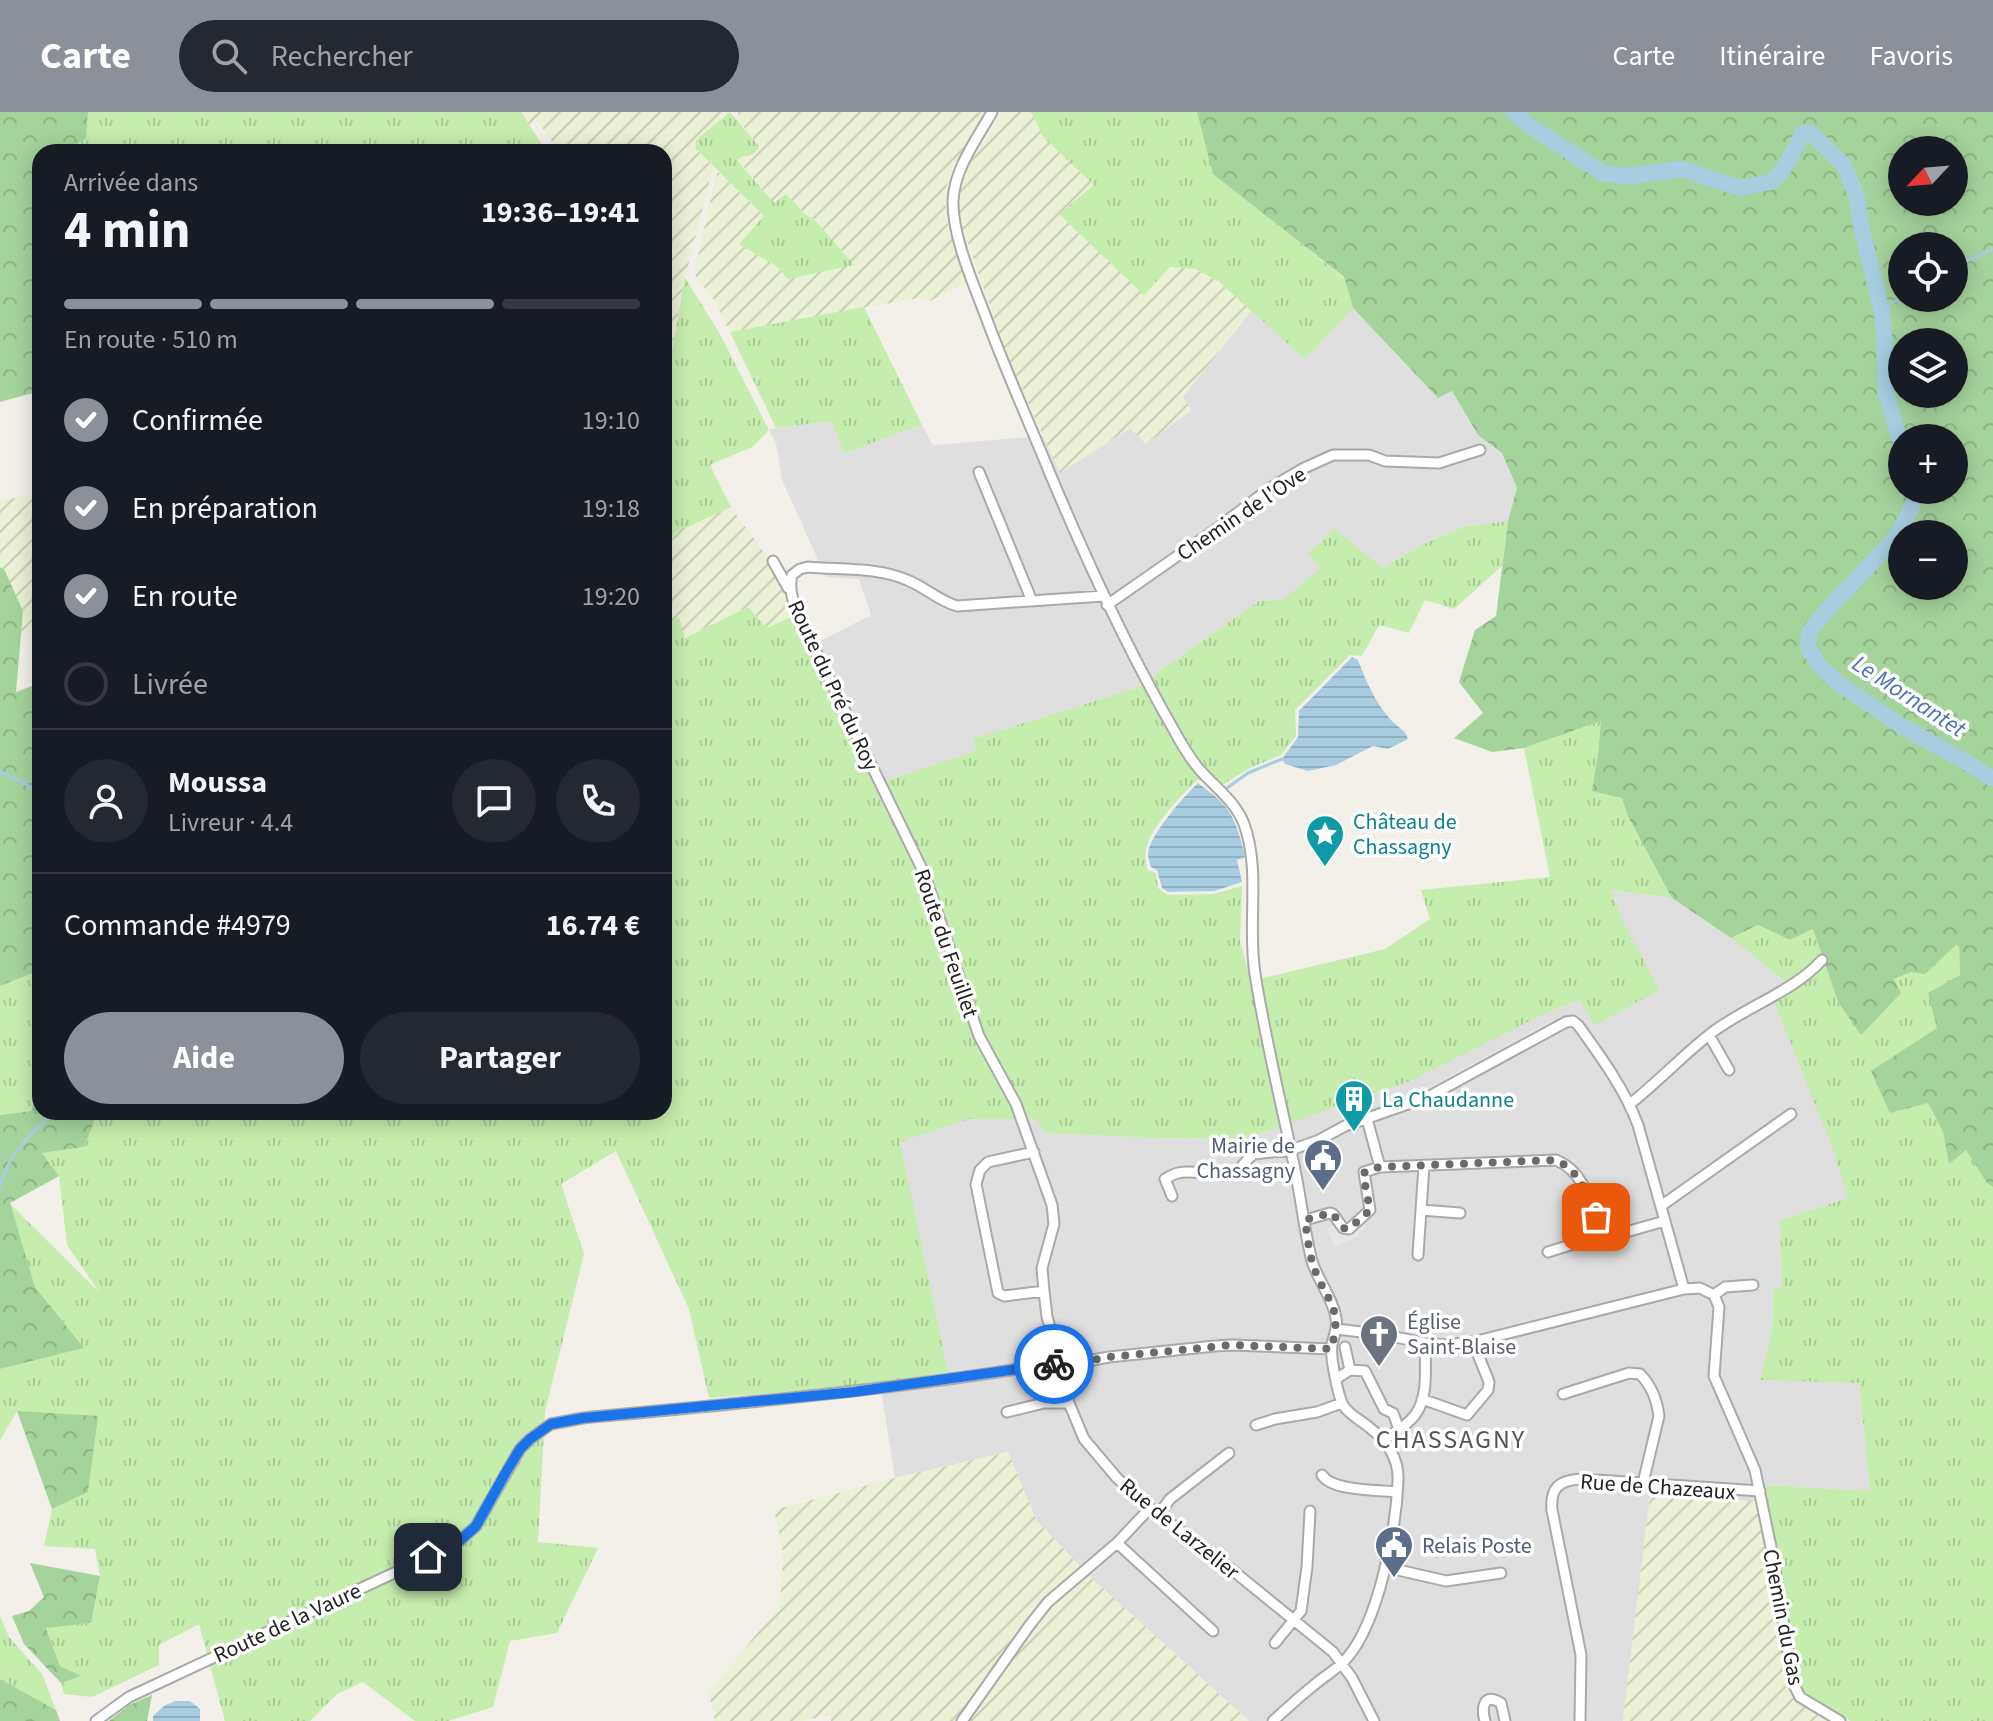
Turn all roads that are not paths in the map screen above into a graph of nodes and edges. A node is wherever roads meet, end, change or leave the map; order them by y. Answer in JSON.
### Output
{"nodes":[{"id":1,"x":992,"y":112,"type":"edge"},
{"id":2,"x":1480,"y":450,"type":"dead end"},
{"id":3,"x":979,"y":472,"type":"dead end"},
{"id":4,"x":800,"y":569,"type":"junction"},
{"id":5,"x":790,"y":591,"type":"junction"},
{"id":6,"x":1105,"y":600,"type":"junction"},
{"id":7,"x":1032,"y":601,"type":"junction"},
{"id":8,"x":880,"y":780,"type":"joint"},
{"id":9,"x":1822,"y":960,"type":"dead end"},
{"id":10,"x":1709,"y":1035,"type":"junction"},
{"id":11,"x":1729,"y":1070,"type":"dead end"},
{"id":12,"x":1630,"y":1104,"type":"junction"},
{"id":13,"x":1791,"y":1114,"type":"dead end"},
{"id":14,"x":1367,"y":1119,"type":"junction"},
{"id":15,"x":1291,"y":1150,"type":"junction"},
{"id":16,"x":1034,"y":1152,"type":"junction"},
{"id":17,"x":1424,"y":1165,"type":"junction"},
{"id":18,"x":1380,"y":1167,"type":"junction"},
{"id":19,"x":1172,"y":1196,"type":"dead end"},
{"id":20,"x":1661,"y":1206,"type":"junction"},
{"id":21,"x":1421,"y":1210,"type":"junction"},
{"id":22,"x":1460,"y":1213,"type":"dead end"},
{"id":23,"x":1305,"y":1220,"type":"junction"},
{"id":24,"x":1665,"y":1221,"type":"junction"},
{"id":25,"x":1602,"y":1235,"type":"junction"},
{"id":26,"x":1548,"y":1252,"type":"dead end"},
{"id":27,"x":1418,"y":1255,"type":"dead end"},
{"id":28,"x":1753,"y":1285,"type":"dead end"},
{"id":29,"x":1684,"y":1289,"type":"junction"},
{"id":30,"x":1044,"y":1291,"type":"junction"},
{"id":31,"x":1714,"y":1295,"type":"junction"},
{"id":32,"x":1337,"y":1329,"type":"junction"},
{"id":33,"x":1473,"y":1342,"type":"junction"},
{"id":34,"x":1425,"y":1343,"type":"junction"},
{"id":35,"x":1345,"y":1347,"type":"dead end"},
{"id":36,"x":1331,"y":1349,"type":"junction"},
{"id":37,"x":1061,"y":1362,"type":"junction"},
{"id":38,"x":1350,"y":1370,"type":"junction"},
{"id":39,"x":1336,"y":1379,"type":"junction"},
{"id":40,"x":1563,"y":1394,"type":"dead end"},
{"id":41,"x":1422,"y":1399,"type":"junction"},
{"id":42,"x":1069,"y":1403,"type":"junction"},
{"id":43,"x":1342,"y":1403,"type":"junction"},
{"id":44,"x":1007,"y":1412,"type":"dead end"},
{"id":45,"x":1256,"y":1425,"type":"dead end"},
{"id":46,"x":1399,"y":1429,"type":"junction"},
{"id":47,"x":1384,"y":1440,"type":"junction"},
{"id":48,"x":1229,"y":1453,"type":"dead end"},
{"id":49,"x":1322,"y":1475,"type":"dead end"},
{"id":50,"x":1643,"y":1483,"type":"junction"},
{"id":51,"x":1760,"y":1491,"type":"junction"},
{"id":52,"x":1397,"y":1492,"type":"junction"},
{"id":53,"x":1154,"y":1511,"type":"junction"},
{"id":54,"x":1310,"y":1511,"type":"dead end"},
{"id":55,"x":1117,"y":1543,"type":"junction"},
{"id":56,"x":1385,"y":1567,"type":"junction"},
{"id":57,"x":1501,"y":1573,"type":"dead end"},
{"id":58,"x":1295,"y":1619,"type":"junction"},
{"id":59,"x":1213,"y":1631,"type":"dead end"},
{"id":60,"x":1275,"y":1643,"type":"dead end"},
{"id":61,"x":1342,"y":1664,"type":"junction"},
{"id":62,"x":96,"y":1721,"type":"edge"},
{"id":63,"x":962,"y":1721,"type":"edge"},
{"id":64,"x":1273,"y":1721,"type":"edge"},
{"id":65,"x":1374,"y":1721,"type":"edge"},
{"id":66,"x":1485,"y":1721,"type":"edge"},
{"id":67,"x":1505,"y":1721,"type":"edge"},
{"id":68,"x":1580,"y":1721,"type":"edge"},
{"id":69,"x":1840,"y":1721,"type":"edge"}],
"edges":[{"from":1,"to":6,"type":"street"},
{"from":2,"to":6,"type":"street","name":"Chemin de l'Ove"},
{"from":3,"to":7,"type":"street"},
{"from":4,"to":5,"type":"street","name":"Route du Pré du Roy"},
{"from":4,"to":5,"type":"street"},
{"from":4,"to":7,"type":"street","name":"Route du Pré du Roy"},
{"from":5,"to":8,"type":"street","name":"Route du Pré du Roy"},
{"from":6,"to":7,"type":"street","name":"Route du Pré du Roy"},
{"from":6,"to":15,"type":"street"},
{"from":8,"to":16,"type":"street","name":"Route du Feuillet"},
{"from":9,"to":10,"type":"street"},
{"from":10,"to":11,"type":"street"},
{"from":10,"to":12,"type":"street"},
{"from":12,"to":14,"type":"street"},
{"from":12,"to":20,"type":"street"},
{"from":13,"to":20,"type":"street"},
{"from":14,"to":15,"type":"street"},
{"from":14,"to":18,"type":"street"},
{"from":15,"to":19,"type":"street"},
{"from":15,"to":23,"type":"street"},
{"from":16,"to":30,"type":"street","name":"Route du Feuillet"},
{"from":16,"to":30,"type":"street"},
{"from":17,"to":18,"type":"street"},
{"from":17,"to":21,"type":"street"},
{"from":17,"to":25,"type":"street"},
{"from":18,"to":23,"type":"street"},
{"from":20,"to":24,"type":"street"},
{"from":21,"to":22,"type":"street"},
{"from":21,"to":27,"type":"street"},
{"from":23,"to":32,"type":"street"},
{"from":24,"to":25,"type":"street"},
{"from":24,"to":29,"type":"street"},
{"from":25,"to":26,"type":"street"},
{"from":28,"to":31,"type":"street"},
{"from":29,"to":31,"type":"street"},
{"from":29,"to":33,"type":"street"},
{"from":30,"to":37,"type":"street","name":"Rue de Larzelier"},
{"from":31,"to":51,"type":"street","name":"Chemin du Gas"},
{"from":32,"to":34,"type":"street"},
{"from":32,"to":36,"type":"street"},
{"from":33,"to":34,"type":"street"},
{"from":33,"to":41,"type":"street"},
{"from":34,"to":41,"type":"street"},
{"from":35,"to":38,"type":"street"},
{"from":36,"to":37,"type":"street","name":"Route de la Vaure"},
{"from":36,"to":39,"type":"street"},
{"from":37,"to":42,"type":"street","name":"Rue de Larzelier"},
{"from":37,"to":62,"type":"street","name":"Route de la Vaure"},
{"from":38,"to":39,"type":"street"},
{"from":38,"to":46,"type":"street"},
{"from":39,"to":43,"type":"street"},
{"from":40,"to":50,"type":"street"},
{"from":41,"to":46,"type":"street"},
{"from":42,"to":44,"type":"street"},
{"from":42,"to":53,"type":"street","name":"Rue de Larzelier"},
{"from":43,"to":45,"type":"street"},
{"from":43,"to":47,"type":"street"},
{"from":46,"to":47,"type":"street"},
{"from":47,"to":52,"type":"street"},
{"from":48,"to":53,"type":"street"},
{"from":49,"to":52,"type":"street"},
{"from":50,"to":51,"type":"street","name":"Rue de Chazeaux"},
{"from":50,"to":68,"type":"street","name":"Rue de Chazeaux"},
{"from":51,"to":69,"type":"street","name":"Chemin du Gas"},
{"from":52,"to":56,"type":"street"},
{"from":53,"to":55,"type":"street"},
{"from":53,"to":58,"type":"street","name":"Rue de Larzelier"},
{"from":54,"to":58,"type":"street"},
{"from":55,"to":59,"type":"street"},
{"from":55,"to":63,"type":"street"},
{"from":56,"to":57,"type":"street"},
{"from":56,"to":61,"type":"street"},
{"from":58,"to":60,"type":"street"},
{"from":58,"to":61,"type":"street","name":"Rue de Larzelier"},
{"from":61,"to":64,"type":"street"},
{"from":61,"to":65,"type":"street","name":"Rue de Larzelier"},
{"from":66,"to":67,"type":"street"}]}
